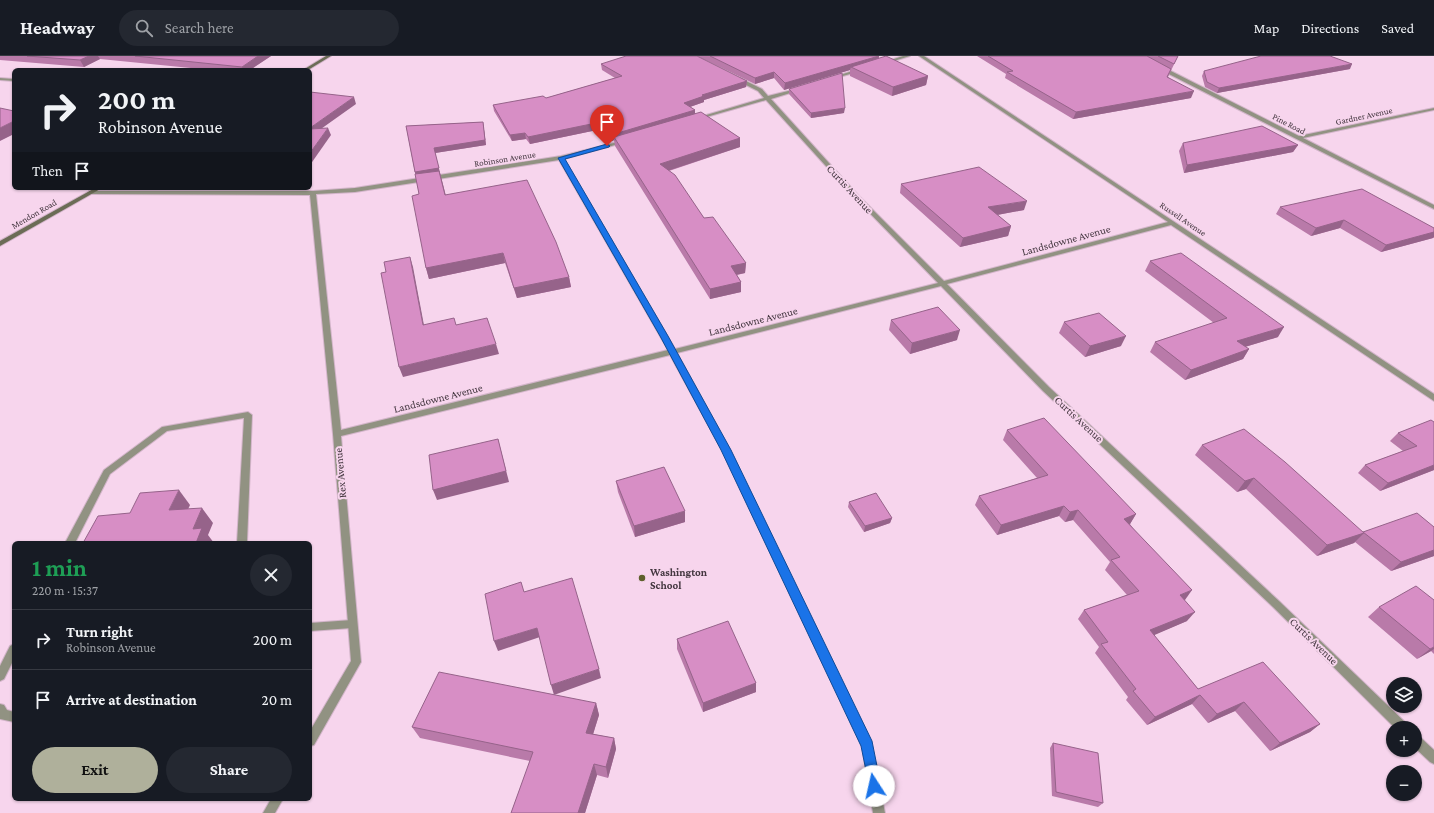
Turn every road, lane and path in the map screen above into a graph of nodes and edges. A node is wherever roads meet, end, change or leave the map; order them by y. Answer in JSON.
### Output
{"nodes":[{"id":1,"x":329,"y":56,"type":"edge"},
{"id":2,"x":908,"y":56,"type":"edge"},
{"id":3,"x":921,"y":56,"type":"edge"},
{"id":4,"x":1154,"y":64,"type":"edge"},
{"id":5,"x":878,"y":65,"type":"edge"},
{"id":6,"x":308,"y":68,"type":"edge"},
{"id":7,"x":863,"y":69,"type":"edge"},
{"id":8,"x":733,"y":76,"type":"edge"},
{"id":9,"x":0,"y":79,"type":"edge"},
{"id":10,"x":12,"y":80,"type":"edge"},
{"id":11,"x":826,"y":80,"type":"edge"},
{"id":12,"x":804,"y":87,"type":"edge"},
{"id":13,"x":766,"y":98,"type":"junction"},
{"id":14,"x":1434,"y":109,"type":"edge"},
{"id":15,"x":695,"y":120,"type":"edge"},
{"id":16,"x":1298,"y":138,"type":"junction"},
{"id":17,"x":629,"y":139,"type":"edge"},
{"id":18,"x":561,"y":158,"type":"junction"},
{"id":19,"x":95,"y":190,"type":"edge"},
{"id":20,"x":91,"y":192,"type":"junction"},
{"id":21,"x":313,"y":193,"type":"junction"},
{"id":22,"x":1434,"y":207,"type":"edge"},
{"id":23,"x":1172,"y":223,"type":"junction"},
{"id":24,"x":0,"y":244,"type":"edge"},
{"id":25,"x":943,"y":285,"type":"junction"},
{"id":26,"x":673,"y":353,"type":"junction"},
{"id":27,"x":1434,"y":398,"type":"edge"},
{"id":28,"x":337,"y":434,"type":"junction"},
{"id":29,"x":71,"y":541,"type":"edge"},
{"id":30,"x":242,"y":541,"type":"edge"},
{"id":31,"x":352,"y":624,"type":"junction"},
{"id":32,"x":312,"y":627,"type":"edge"},
{"id":33,"x":12,"y":653,"type":"edge"},
{"id":34,"x":0,"y":676,"type":"edge"},
{"id":35,"x":1396,"y":721,"type":"edge"},
{"id":36,"x":312,"y":738,"type":"edge"},
{"id":37,"x":1422,"y":747,"type":"edge"},
{"id":38,"x":1434,"y":758,"type":"edge"},
{"id":39,"x":276,"y":801,"type":"edge"},
{"id":40,"x":269,"y":813,"type":"edge"},
{"id":41,"x":879,"y":813,"type":"edge"}],
"edges":[{"from":1,"to":6,"type":"street"},
{"from":2,"to":5,"type":"street"},
{"from":3,"to":23,"type":"street","name":"Russell Avenue"},
{"from":4,"to":16,"type":"street","name":"Pine Road"},
{"from":7,"to":11,"type":"street"},
{"from":8,"to":13,"type":"street","name":"Curtis Avenue"},
{"from":9,"to":10,"type":"street"},
{"from":12,"to":13,"type":"street"},
{"from":13,"to":15,"type":"street"},
{"from":13,"to":25,"type":"street","name":"Curtis Avenue"},
{"from":14,"to":16,"type":"street","name":"Gardner Avenue"},
{"from":16,"to":22,"type":"street","name":"Pine Road"},
{"from":17,"to":18,"type":"street","name":"Robinson Avenue"},
{"from":18,"to":21,"type":"street","name":"Robinson Avenue"},
{"from":18,"to":26,"type":"street"},
{"from":19,"to":20,"type":"street","name":"Mendon Road"},
{"from":20,"to":21,"type":"street","name":"Robinson Avenue"},
{"from":20,"to":24,"type":"street","name":"Mendon Road"},
{"from":21,"to":28,"type":"street","name":"Rex Avenue"},
{"from":23,"to":25,"type":"street","name":"Landsdowne Avenue"},
{"from":23,"to":27,"type":"street","name":"Russell Avenue"},
{"from":25,"to":26,"type":"street","name":"Landsdowne Avenue"},
{"from":25,"to":35,"type":"street","name":"Curtis Avenue"},
{"from":26,"to":28,"type":"street","name":"Landsdowne Avenue"},
{"from":26,"to":41,"type":"street"},
{"from":28,"to":31,"type":"street","name":"Rex Avenue"},
{"from":29,"to":30,"type":"street"},
{"from":31,"to":32,"type":"street"},
{"from":31,"to":36,"type":"street","name":"Rex Avenue"},
{"from":33,"to":34,"type":"street"},
{"from":37,"to":38,"type":"street"},
{"from":39,"to":40,"type":"street"}]}
